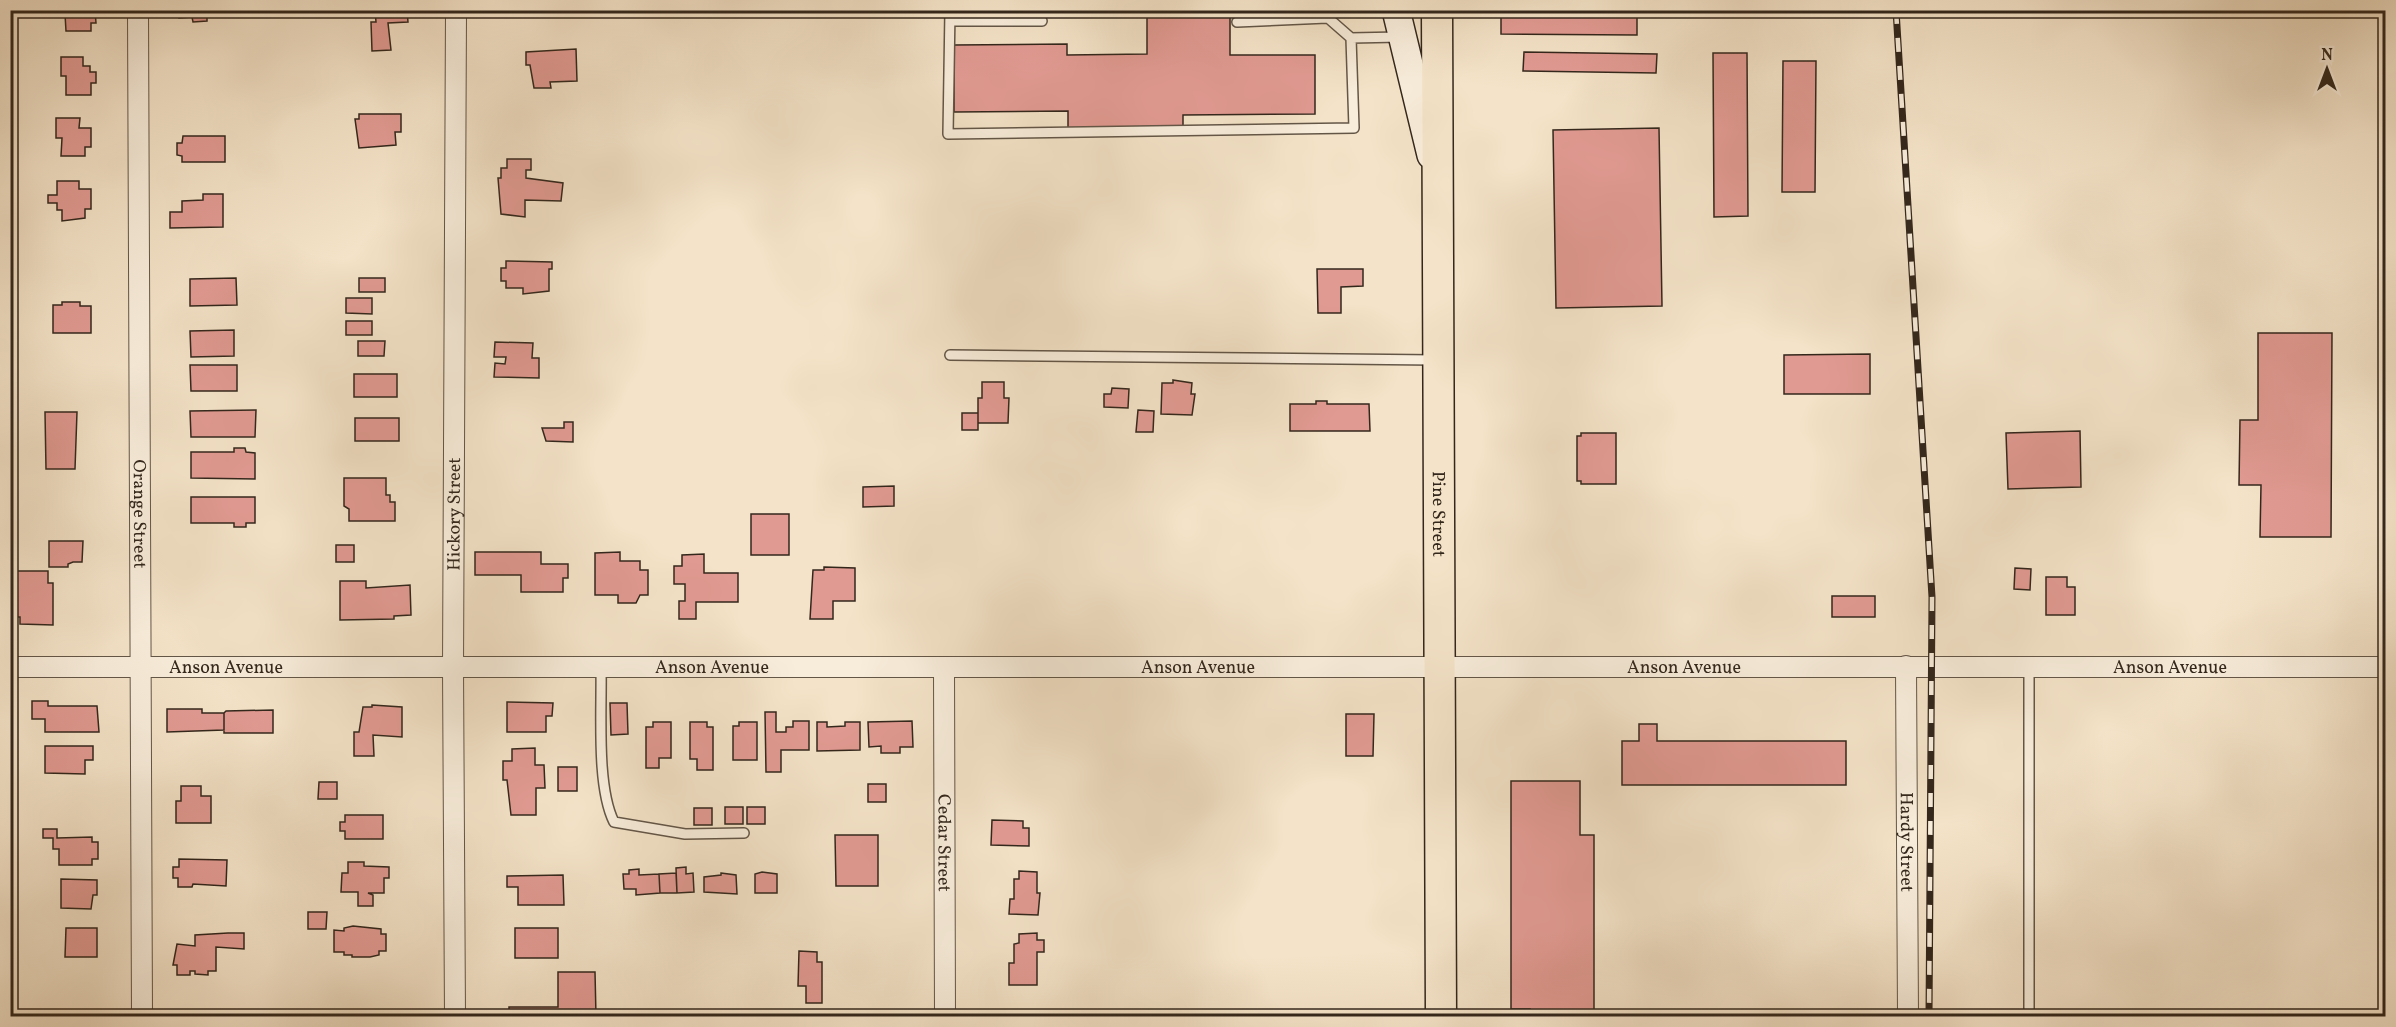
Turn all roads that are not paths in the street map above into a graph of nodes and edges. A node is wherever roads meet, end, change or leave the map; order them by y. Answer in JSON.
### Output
{"nodes":[{"id":1,"x":138,"y":10,"type":"edge"},
{"id":2,"x":456,"y":10,"type":"edge"},
{"id":3,"x":950,"y":10,"type":"edge"},
{"id":4,"x":1319,"y":10,"type":"edge"},
{"id":5,"x":1396,"y":10,"type":"edge"},
{"id":6,"x":1437,"y":10,"type":"edge"},
{"id":7,"x":1327,"y":18,"type":"junction"},
{"id":8,"x":950,"y":21,"type":"junction"},
{"id":9,"x":1042,"y":21,"type":"dead end"},
{"id":10,"x":1237,"y":22,"type":"dead end"},
{"id":11,"x":1402,"y":37,"type":"junction"},
{"id":12,"x":1351,"y":38,"type":"junction"},
{"id":13,"x":1438,"y":184,"type":"junction"},
{"id":14,"x":950,"y":355,"type":"dead end"},
{"id":15,"x":1437,"y":360,"type":"junction"},
{"id":16,"x":1906,"y":666,"type":"junction"},
{"id":17,"x":944,"y":667,"type":"junction"},
{"id":18,"x":2385,"y":667,"type":"edge"},
{"id":19,"x":10,"y":668,"type":"edge"},
{"id":20,"x":140,"y":668,"type":"junction"},
{"id":21,"x":453,"y":668,"type":"junction"},
{"id":22,"x":601,"y":668,"type":"junction"},
{"id":23,"x":1440,"y":668,"type":"junction"},
{"id":24,"x":2029,"y":668,"type":"junction"},
{"id":25,"x":744,"y":833,"type":"dead end"},
{"id":26,"x":142,"y":1017,"type":"edge"},
{"id":27,"x":455,"y":1017,"type":"edge"},
{"id":28,"x":945,"y":1017,"type":"edge"},
{"id":29,"x":1441,"y":1017,"type":"edge"},
{"id":30,"x":1908,"y":1017,"type":"edge"},
{"id":31,"x":2030,"y":1017,"type":"edge"}],
"edges":[{"from":1,"to":20,"type":"street","name":"Orange Street"},
{"from":2,"to":21,"type":"street","name":"Hickory Street"},
{"from":3,"to":8,"type":"lane"},
{"from":4,"to":7,"type":"lane"},
{"from":5,"to":11,"type":"main road"},
{"from":6,"to":13,"type":"main road","name":"Pine Street"},
{"from":7,"to":10,"type":"lane"},
{"from":7,"to":12,"type":"lane"},
{"from":8,"to":9,"type":"lane"},
{"from":8,"to":12,"type":"lane"},
{"from":11,"to":12,"type":"lane"},
{"from":11,"to":13,"type":"main road"},
{"from":13,"to":15,"type":"main road","name":"Pine Street"},
{"from":14,"to":15,"type":"lane"},
{"from":15,"to":23,"type":"main road","name":"Pine Street"},
{"from":16,"to":23,"type":"street","name":"Anson Avenue"},
{"from":16,"to":24,"type":"street","name":"Anson Avenue"},
{"from":16,"to":30,"type":"street","name":"Hardy Street"},
{"from":17,"to":22,"type":"street","name":"Anson Avenue"},
{"from":17,"to":23,"type":"street","name":"Anson Avenue"},
{"from":17,"to":28,"type":"street","name":"Cedar Street"},
{"from":18,"to":24,"type":"street","name":"Anson Avenue"},
{"from":19,"to":20,"type":"street","name":"Anson Avenue"},
{"from":20,"to":21,"type":"street","name":"Anson Avenue"},
{"from":20,"to":26,"type":"street","name":"Orange Street"},
{"from":21,"to":22,"type":"street","name":"Anson Avenue"},
{"from":21,"to":27,"type":"street","name":"Hickory Street"},
{"from":22,"to":25,"type":"lane"},
{"from":23,"to":29,"type":"main road","name":"Pine Street"},
{"from":24,"to":31,"type":"lane"}]}
